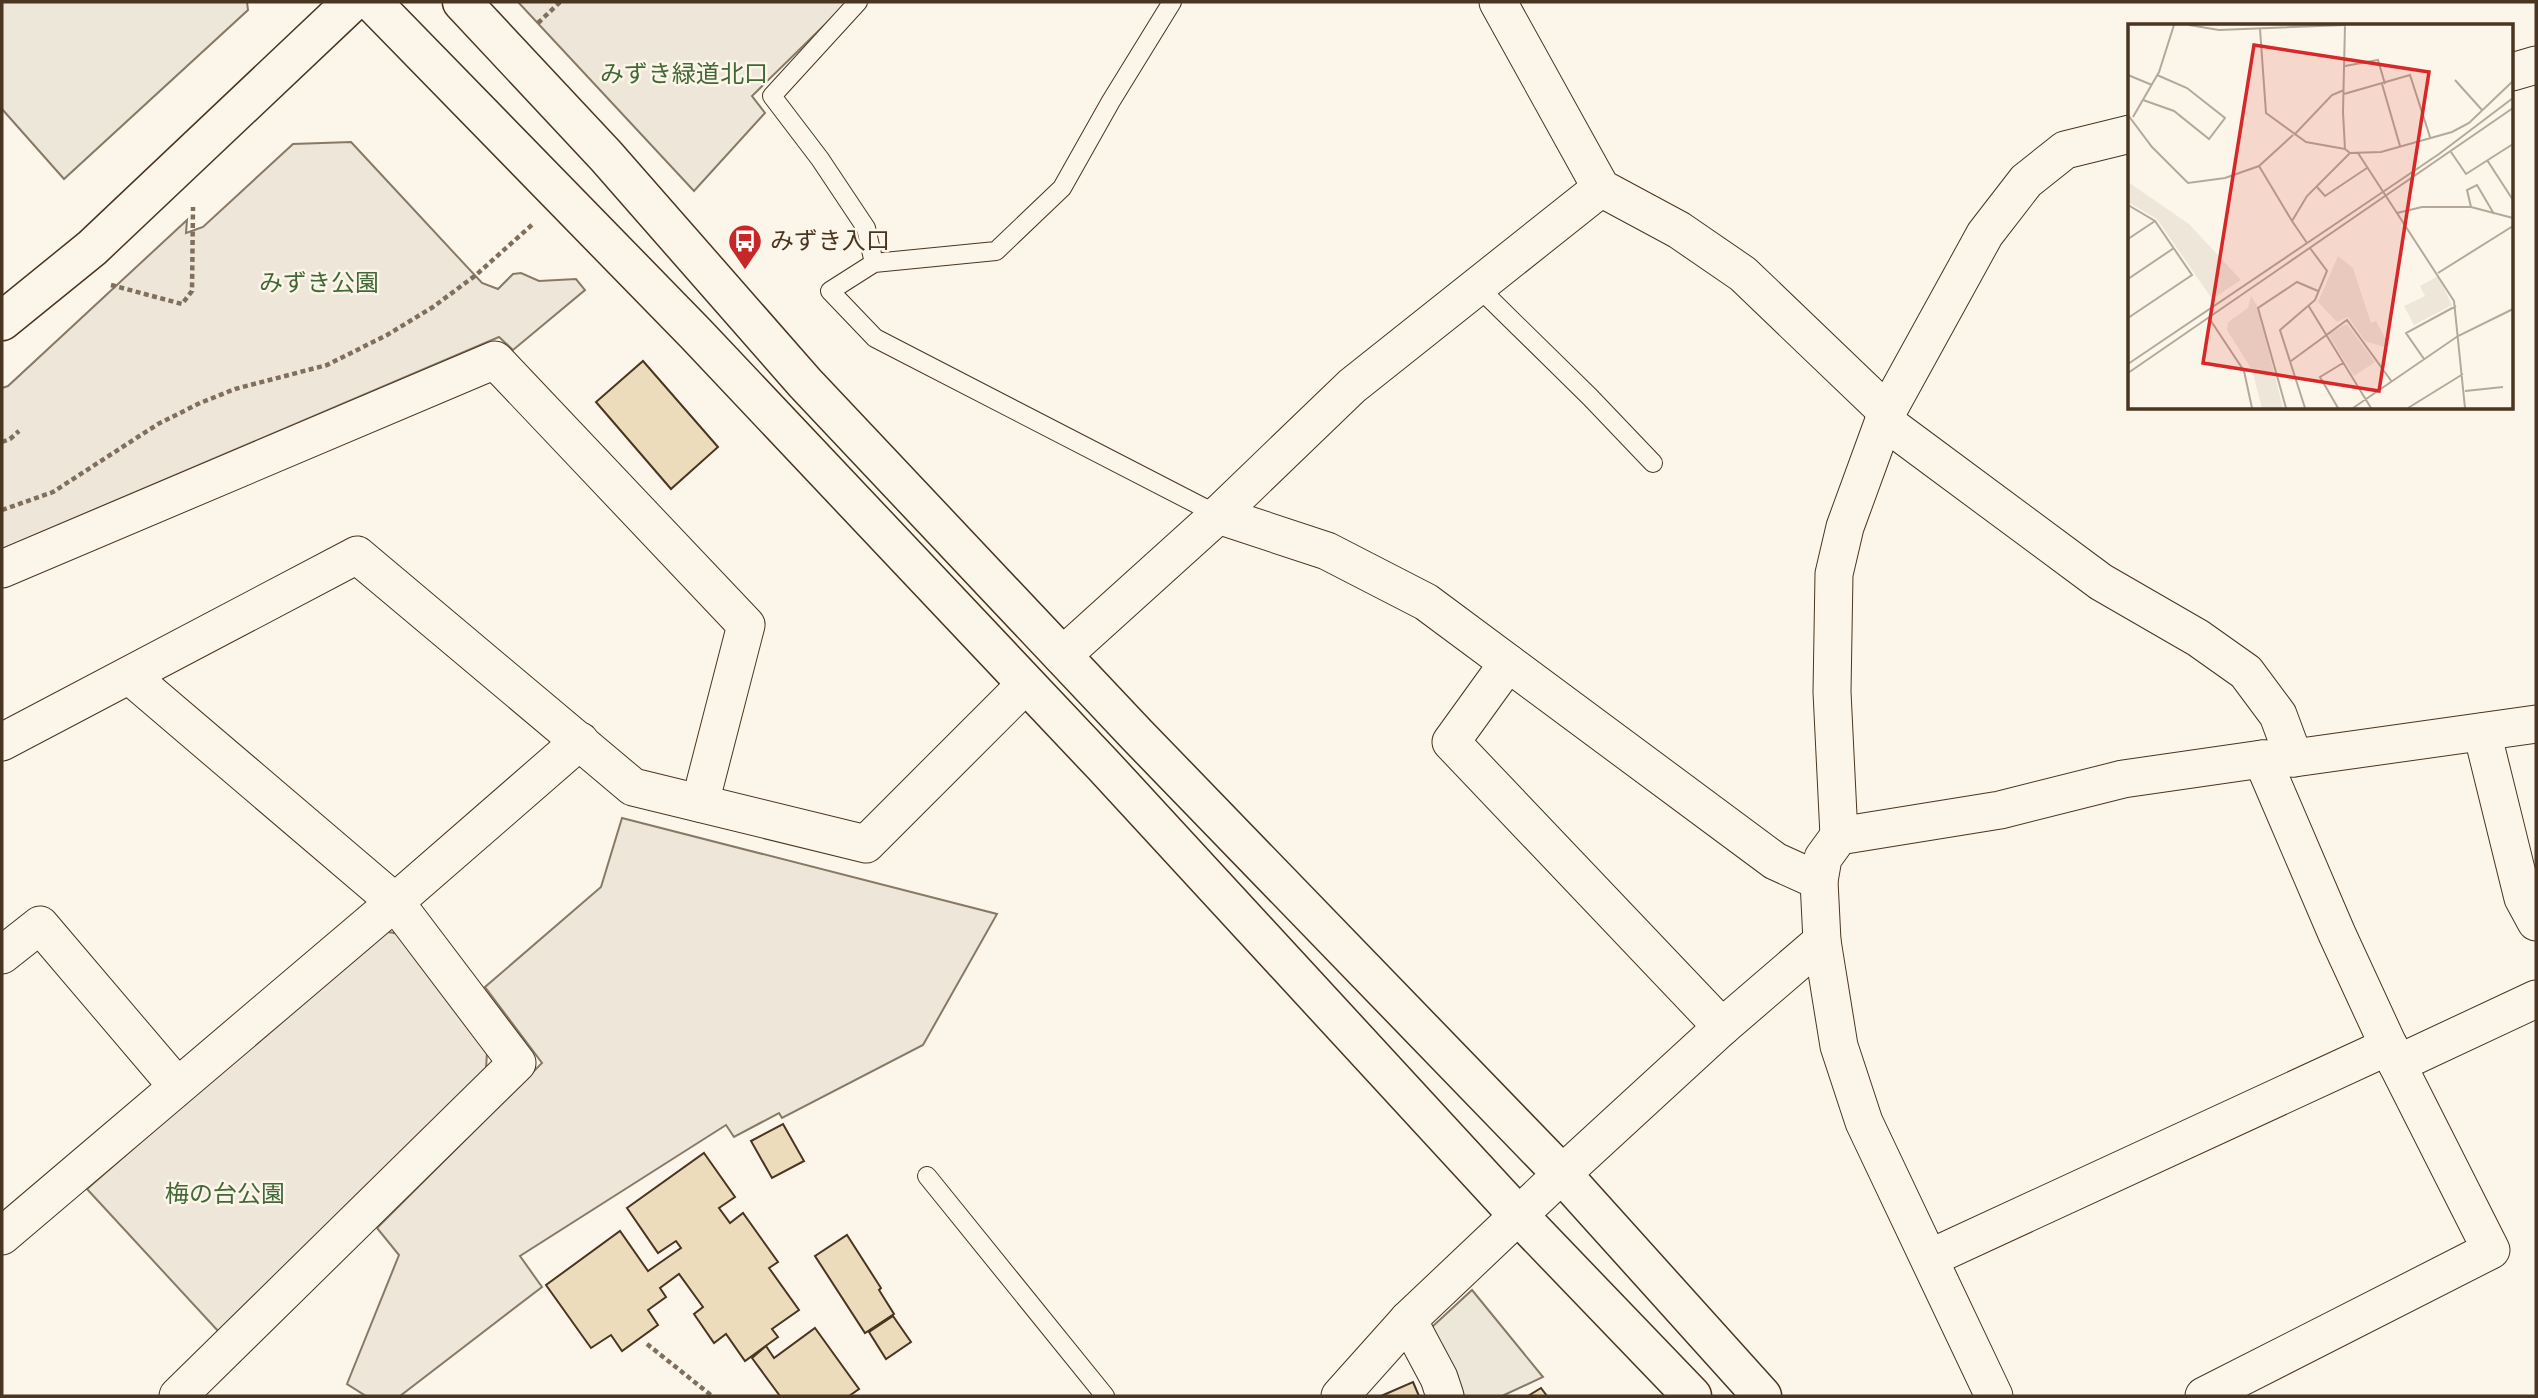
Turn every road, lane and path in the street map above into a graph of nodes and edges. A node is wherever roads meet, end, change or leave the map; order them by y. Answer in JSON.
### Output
{"nodes":[{"id":1,"x":352,"y":2,"type":"edge"},
{"id":2,"x":372,"y":2,"type":"edge"},
{"id":3,"x":462,"y":2,"type":"edge"},
{"id":4,"x":560,"y":2,"type":"edge"},
{"id":5,"x":858,"y":2,"type":"edge"},
{"id":6,"x":1172,"y":2,"type":"edge"},
{"id":7,"x":1498,"y":2,"type":"edge"},
{"id":8,"x":538,"y":23,"type":"dead end"},
{"id":9,"x":2536,"y":65,"type":"edge"},
{"id":10,"x":2514,"y":71,"type":"edge"},
{"id":11,"x":2128,"y":134,"type":"edge"},
{"id":12,"x":1601,"y":188,"type":"junction"},
{"id":13,"x":194,"y":200,"type":"dead end"},
{"id":14,"x":536,"y":221,"type":"dead end"},
{"id":15,"x":874,"y":263,"type":"junction"},
{"id":16,"x":104,"y":284,"type":"dead end"},
{"id":17,"x":1478,"y":287,"type":"junction"},
{"id":18,"x":2,"y":321,"type":"edge"},
{"id":19,"x":1885,"y":416,"type":"junction"},
{"id":20,"x":19,"y":431,"type":"dead end"},
{"id":21,"x":2,"y":442,"type":"edge"},
{"id":22,"x":1653,"y":463,"type":"dead end"},
{"id":23,"x":2,"y":510,"type":"edge"},
{"id":24,"x":1218,"y":515,"type":"junction"},
{"id":25,"x":2,"y":569,"type":"edge"},
{"id":26,"x":1062,"y":656,"type":"junction"},
{"id":27,"x":1508,"y":663,"type":"junction"},
{"id":28,"x":130,"y":676,"type":"junction"},
{"id":29,"x":1026,"y":684,"type":"junction"},
{"id":30,"x":2536,"y":724,"type":"edge"},
{"id":31,"x":2482,"y":732,"type":"junction"},
{"id":32,"x":580,"y":741,"type":"junction"},
{"id":33,"x":2,"y":743,"type":"edge"},
{"id":34,"x":2278,"y":758,"type":"junction"},
{"id":35,"x":700,"y":803,"type":"junction"},
{"id":36,"x":1839,"y":836,"type":"junction"},
{"id":37,"x":1819,"y":881,"type":"junction"},
{"id":38,"x":395,"y":902,"type":"junction"},
{"id":39,"x":2536,"y":922,"type":"edge"},
{"id":40,"x":1822,"y":941,"type":"junction"},
{"id":41,"x":2,"y":956,"type":"edge"},
{"id":42,"x":2536,"y":999,"type":"edge"},
{"id":43,"x":1722,"y":1027,"type":"junction"},
{"id":44,"x":2393,"y":1055,"type":"junction"},
{"id":45,"x":177,"y":1086,"type":"junction"},
{"id":46,"x":1562,"y":1174,"type":"junction"},
{"id":47,"x":927,"y":1175,"type":"dead end"},
{"id":48,"x":1518,"y":1215,"type":"junction"},
{"id":49,"x":2,"y":1236,"type":"edge"},
{"id":50,"x":1930,"y":1258,"type":"junction"},
{"id":51,"x":1408,"y":1320,"type":"junction"},
{"id":52,"x":647,"y":1344,"type":"dead end"},
{"id":53,"x":178,"y":1396,"type":"edge"},
{"id":54,"x":712,"y":1396,"type":"edge"},
{"id":55,"x":1105,"y":1396,"type":"edge"},
{"id":56,"x":1340,"y":1396,"type":"edge"},
{"id":57,"x":1446,"y":1396,"type":"edge"},
{"id":58,"x":1692,"y":1396,"type":"edge"},
{"id":59,"x":1762,"y":1396,"type":"edge"},
{"id":60,"x":1994,"y":1396,"type":"edge"},
{"id":61,"x":2204,"y":1396,"type":"edge"}],
"edges":[{"from":1,"to":18,"type":"street"},
{"from":2,"to":29,"type":"street"},
{"from":3,"to":26,"type":"street"},
{"from":4,"to":8,"type":"path"},
{"from":5,"to":15,"type":"lane"},
{"from":6,"to":15,"type":"lane"},
{"from":7,"to":12,"type":"street"},
{"from":9,"to":10,"type":"street"},
{"from":11,"to":19,"type":"street"},
{"from":12,"to":17,"type":"street"},
{"from":12,"to":19,"type":"street"},
{"from":13,"to":16,"type":"path"},
{"from":14,"to":23,"type":"path"},
{"from":15,"to":24,"type":"lane"},
{"from":17,"to":22,"type":"lane"},
{"from":17,"to":24,"type":"street"},
{"from":19,"to":34,"type":"street"},
{"from":19,"to":36,"type":"street"},
{"from":20,"to":21,"type":"path"},
{"from":24,"to":26,"type":"street"},
{"from":24,"to":27,"type":"street"},
{"from":25,"to":35,"type":"street"},
{"from":26,"to":46,"type":"street"},
{"from":27,"to":37,"type":"street"},
{"from":27,"to":43,"type":"street"},
{"from":28,"to":32,"type":"street"},
{"from":28,"to":33,"type":"street"},
{"from":28,"to":38,"type":"street"},
{"from":29,"to":35,"type":"street"},
{"from":29,"to":48,"type":"street"},
{"from":30,"to":31,"type":"street"},
{"from":31,"to":34,"type":"street"},
{"from":31,"to":39,"type":"street"},
{"from":32,"to":35,"type":"street"},
{"from":32,"to":38,"type":"street"},
{"from":34,"to":36,"type":"street"},
{"from":34,"to":44,"type":"street"},
{"from":36,"to":37,"type":"street"},
{"from":37,"to":40,"type":"street"},
{"from":38,"to":45,"type":"street"},
{"from":38,"to":53,"type":"street"},
{"from":40,"to":43,"type":"street"},
{"from":40,"to":50,"type":"street"},
{"from":41,"to":45,"type":"street"},
{"from":42,"to":44,"type":"street"},
{"from":43,"to":46,"type":"street"},
{"from":44,"to":50,"type":"street"},
{"from":44,"to":61,"type":"street"},
{"from":45,"to":49,"type":"street"},
{"from":46,"to":48,"type":"street"},
{"from":46,"to":59,"type":"street"},
{"from":47,"to":55,"type":"lane"},
{"from":48,"to":51,"type":"street"},
{"from":48,"to":58,"type":"street"},
{"from":50,"to":60,"type":"street"},
{"from":51,"to":56,"type":"street"},
{"from":51,"to":57,"type":"street"},
{"from":52,"to":54,"type":"path"}]}
